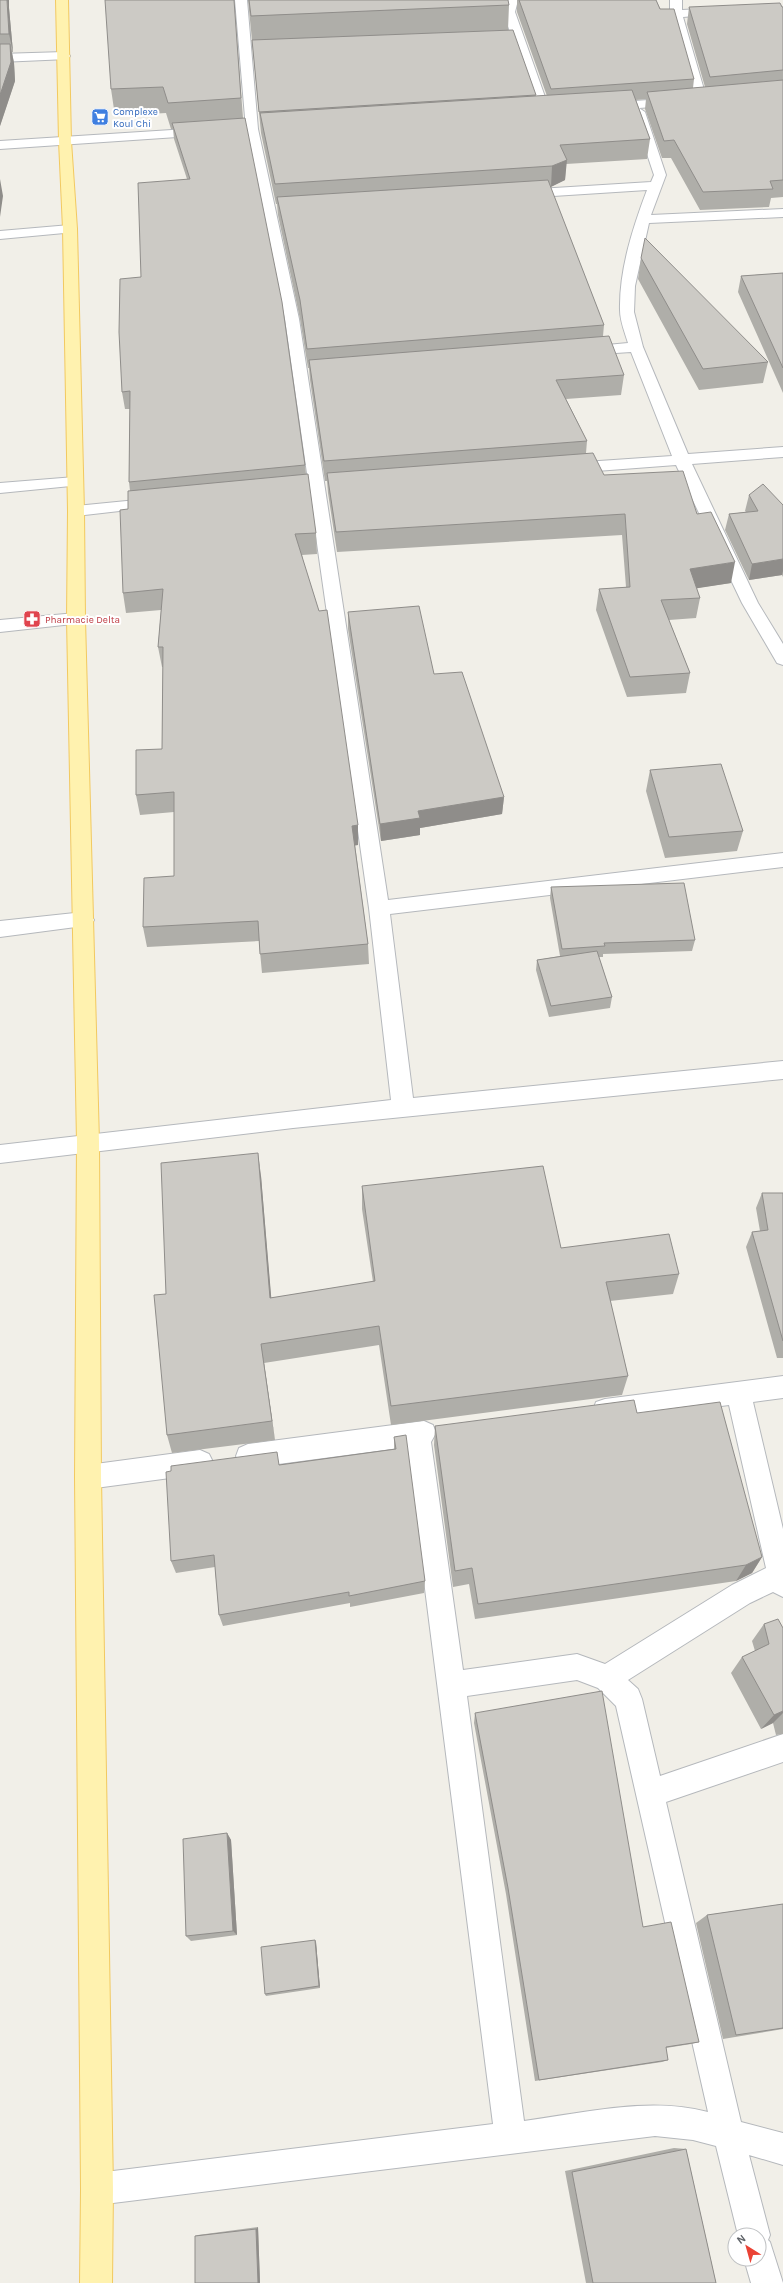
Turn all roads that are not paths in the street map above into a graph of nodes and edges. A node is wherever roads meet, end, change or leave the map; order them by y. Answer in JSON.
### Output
{"nodes":[{"id":1,"x":62,"y":0,"type":"edge"},
{"id":2,"x":241,"y":0,"type":"edge"},
{"id":3,"x":512,"y":0,"type":"edge"},
{"id":4,"x":676,"y":0,"type":"edge"},
{"id":5,"x":730,"y":10,"type":"edge"},
{"id":6,"x":676,"y":14,"type":"junction"},
{"id":7,"x":518,"y":35,"type":"junction"},
{"id":8,"x":471,"y":37,"type":"edge"},
{"id":9,"x":64,"y":56,"type":"junction"},
{"id":10,"x":0,"y":58,"type":"edge"},
{"id":11,"x":716,"y":98,"type":"edge"},
{"id":12,"x":701,"y":100,"type":"junction"},
{"id":13,"x":636,"y":105,"type":"junction"},
{"id":14,"x":598,"y":107,"type":"edge"},
{"id":15,"x":559,"y":110,"type":"edge"},
{"id":16,"x":544,"y":111,"type":"junction"},
{"id":17,"x":528,"y":112,"type":"edge"},
{"id":18,"x":268,"y":128,"type":"edge"},
{"id":19,"x":252,"y":129,"type":"junction"},
{"id":20,"x":236,"y":130,"type":"edge"},
{"id":21,"x":213,"y":131,"type":"edge"},
{"id":22,"x":65,"y":141,"type":"junction"},
{"id":23,"x":0,"y":145,"type":"edge"},
{"id":24,"x":657,"y":186,"type":"junction"},
{"id":25,"x":507,"y":195,"type":"edge"},
{"id":26,"x":286,"y":209,"type":"edge"},
{"id":27,"x":270,"y":210,"type":"junction"},
{"id":28,"x":783,"y":213,"type":"edge"},
{"id":29,"x":643,"y":219,"type":"junction"},
{"id":30,"x":70,"y":229,"type":"junction"},
{"id":31,"x":0,"y":235,"type":"edge"},
{"id":32,"x":636,"y":347,"type":"junction"},
{"id":33,"x":574,"y":352,"type":"edge"},
{"id":34,"x":316,"y":373,"type":"edge"},
{"id":35,"x":301,"y":375,"type":"junction"},
{"id":36,"x":783,"y":452,"type":"edge"},
{"id":37,"x":682,"y":460,"type":"junction"},
{"id":38,"x":555,"y":469,"type":"edge"},
{"id":39,"x":75,"y":482,"type":"junction"},
{"id":40,"x":0,"y":488,"type":"edge"},
{"id":41,"x":170,"y":502,"type":"edge"},
{"id":42,"x":76,"y":510,"type":"junction"},
{"id":43,"x":76,"y":619,"type":"junction"},
{"id":44,"x":0,"y":626,"type":"edge"},
{"id":45,"x":783,"y":659,"type":"edge"},
{"id":46,"x":783,"y":860,"type":"edge"},
{"id":47,"x":379,"y":908,"type":"junction"},
{"id":48,"x":84,"y":920,"type":"junction"},
{"id":49,"x":0,"y":930,"type":"edge"},
{"id":50,"x":783,"y":1070,"type":"edge"},
{"id":51,"x":403,"y":1108,"type":"junction"},
{"id":52,"x":88,"y":1142,"type":"junction"},
{"id":53,"x":0,"y":1154,"type":"edge"},
{"id":54,"x":783,"y":1387,"type":"edge"},
{"id":55,"x":738,"y":1392,"type":"junction"},
{"id":56,"x":582,"y":1413,"type":"edge"},
{"id":57,"x":449,"y":1430,"type":"edge"},
{"id":58,"x":418,"y":1434,"type":"junction"},
{"id":59,"x":88,"y":1477,"type":"junction"},
{"id":60,"x":782,"y":1578,"type":"edge"},
{"id":61,"x":607,"y":1678,"type":"junction"},
{"id":62,"x":452,"y":1685,"type":"junction"},
{"id":63,"x":783,"y":1748,"type":"edge"},
{"id":64,"x":650,"y":1793,"type":"junction"},
{"id":65,"x":728,"y":2133,"type":"junction"},
{"id":66,"x":511,"y":2139,"type":"junction"},
{"id":67,"x":783,"y":2149,"type":"edge"},
{"id":68,"x":97,"y":2189,"type":"junction"},
{"id":69,"x":752,"y":2227,"type":"edge"},
{"id":70,"x":763,"y":2267,"type":"edge"},
{"id":71,"x":96,"y":2283,"type":"edge"},
{"id":72,"x":767,"y":2283,"type":"edge"}],
"edges":[{"from":1,"to":9,"type":"main road"},
{"from":2,"to":19,"type":"street"},
{"from":3,"to":7,"type":"street"},
{"from":4,"to":6,"type":"street"},
{"from":5,"to":6,"type":"street"},
{"from":6,"to":12,"type":"street"},
{"from":7,"to":8,"type":"street"},
{"from":7,"to":16,"type":"street"},
{"from":9,"to":10,"type":"street"},
{"from":9,"to":22,"type":"main road"},
{"from":11,"to":12,"type":"street"},
{"from":12,"to":13,"type":"street"},
{"from":13,"to":14,"type":"street"},
{"from":13,"to":24,"type":"street"},
{"from":15,"to":16,"type":"street"},
{"from":16,"to":17,"type":"street"},
{"from":18,"to":19,"type":"street"},
{"from":19,"to":20,"type":"street"},
{"from":19,"to":27,"type":"street"},
{"from":21,"to":22,"type":"street"},
{"from":22,"to":23,"type":"street"},
{"from":22,"to":30,"type":"main road"},
{"from":24,"to":25,"type":"street"},
{"from":24,"to":29,"type":"street"},
{"from":26,"to":27,"type":"street"},
{"from":27,"to":35,"type":"street"},
{"from":28,"to":29,"type":"street"},
{"from":29,"to":32,"type":"street"},
{"from":30,"to":31,"type":"street"},
{"from":30,"to":39,"type":"main road"},
{"from":32,"to":33,"type":"street"},
{"from":32,"to":37,"type":"street"},
{"from":34,"to":35,"type":"street"},
{"from":35,"to":47,"type":"street"},
{"from":36,"to":37,"type":"street"},
{"from":37,"to":38,"type":"street"},
{"from":37,"to":45,"type":"street"},
{"from":39,"to":40,"type":"street"},
{"from":39,"to":42,"type":"main road"},
{"from":41,"to":42,"type":"street"},
{"from":42,"to":43,"type":"main road"},
{"from":43,"to":44,"type":"street"},
{"from":43,"to":48,"type":"main road"},
{"from":46,"to":47,"type":"street"},
{"from":47,"to":51,"type":"street"},
{"from":48,"to":49,"type":"street"},
{"from":48,"to":52,"type":"main road"},
{"from":50,"to":51,"type":"street"},
{"from":51,"to":52,"type":"street"},
{"from":52,"to":53,"type":"street"},
{"from":52,"to":59,"type":"main road"},
{"from":54,"to":55,"type":"street"},
{"from":55,"to":56,"type":"street"},
{"from":55,"to":60,"type":"street"},
{"from":57,"to":58,"type":"street"},
{"from":58,"to":59,"type":"street"},
{"from":58,"to":62,"type":"street"},
{"from":59,"to":68,"type":"main road"},
{"from":60,"to":61,"type":"street"},
{"from":61,"to":62,"type":"street"},
{"from":61,"to":64,"type":"street"},
{"from":62,"to":66,"type":"street"},
{"from":63,"to":64,"type":"street"},
{"from":64,"to":65,"type":"street"},
{"from":65,"to":66,"type":"street"},
{"from":65,"to":67,"type":"street"},
{"from":65,"to":69,"type":"street"},
{"from":66,"to":68,"type":"street"},
{"from":68,"to":71,"type":"main road"},
{"from":70,"to":72,"type":"street"}]}
